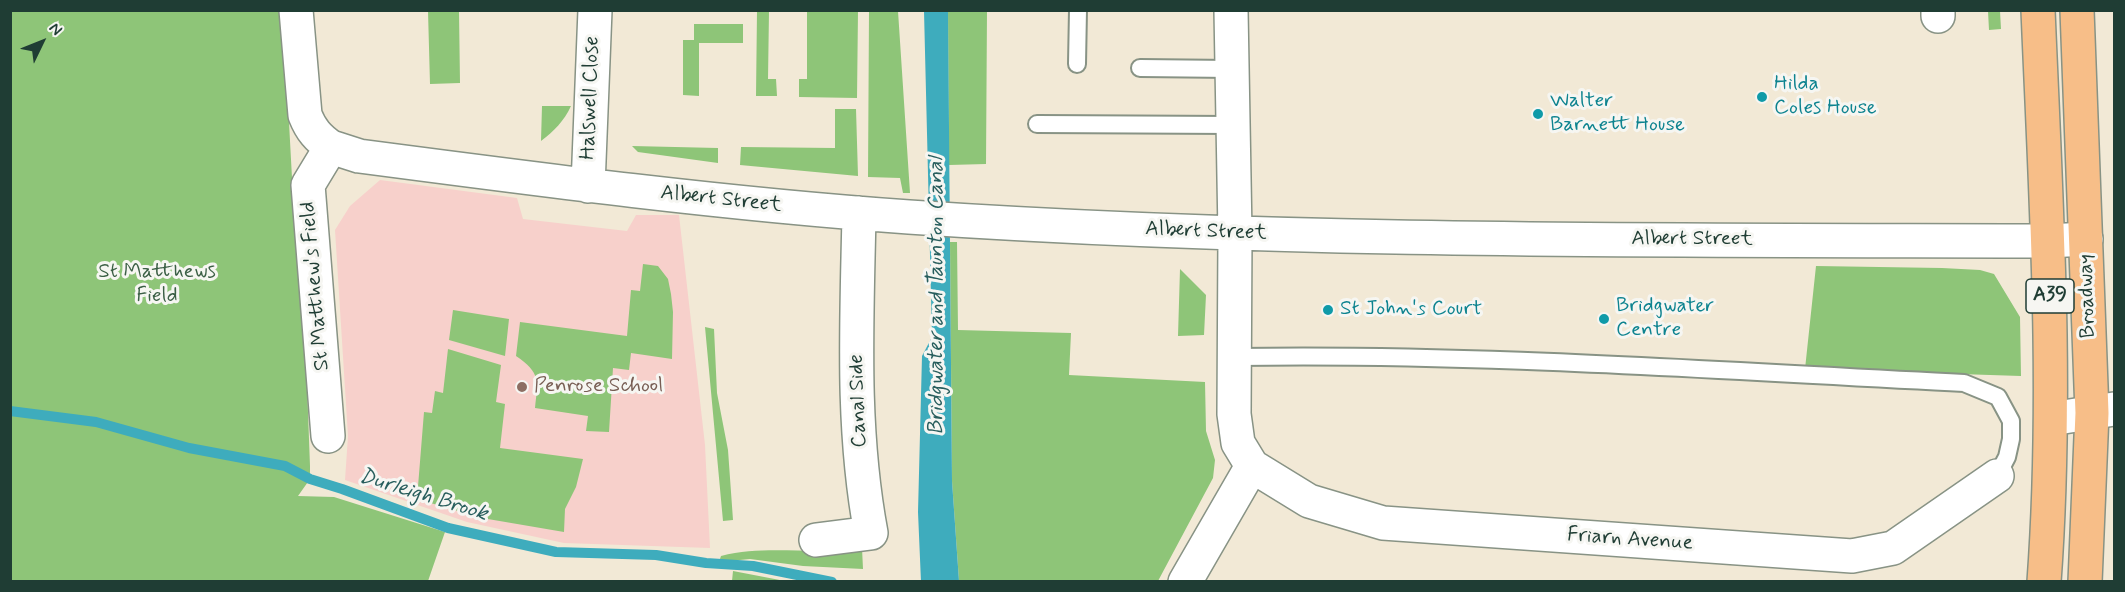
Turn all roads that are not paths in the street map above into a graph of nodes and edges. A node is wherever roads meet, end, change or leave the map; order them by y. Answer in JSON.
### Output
{"nodes":[{"id":1,"x":296,"y":10,"type":"edge"},
{"id":2,"x":595,"y":10,"type":"edge"},
{"id":3,"x":1078,"y":10,"type":"edge"},
{"id":4,"x":1232,"y":10,"type":"edge"},
{"id":5,"x":2038,"y":10,"type":"edge"},
{"id":6,"x":2077,"y":10,"type":"edge"},
{"id":7,"x":1077,"y":64,"type":"dead end"},
{"id":8,"x":1140,"y":68,"type":"dead end"},
{"id":9,"x":1232,"y":69,"type":"junction"},
{"id":10,"x":1037,"y":124,"type":"dead end"},
{"id":11,"x":1233,"y":125,"type":"junction"},
{"id":12,"x":331,"y":147,"type":"junction"},
{"id":13,"x":588,"y":186,"type":"junction"},
{"id":14,"x":859,"y":213,"type":"junction"},
{"id":15,"x":1235,"y":234,"type":"junction"},
{"id":16,"x":2086,"y":239,"type":"junction"},
{"id":17,"x":2048,"y":241,"type":"junction"},
{"id":18,"x":1234,"y":357,"type":"junction"},
{"id":19,"x":2104,"y":411,"type":"edge"},
{"id":20,"x":2051,"y":420,"type":"junction"},
{"id":21,"x":328,"y":436,"type":"dead end"},
{"id":22,"x":1252,"y":466,"type":"junction"},
{"id":23,"x":1997,"y":476,"type":"joint"},
{"id":24,"x":816,"y":540,"type":"dead end"},
{"id":25,"x":1185,"y":582,"type":"edge"},
{"id":26,"x":2044,"y":582,"type":"edge"},
{"id":27,"x":2085,"y":582,"type":"edge"}],
"edges":[{"from":1,"to":12,"type":"street"},
{"from":2,"to":13,"type":"street","name":"Halswell Close"},
{"from":3,"to":7,"type":"lane"},
{"from":4,"to":9,"type":"street","name":"Friarn Avenue"},
{"from":5,"to":17,"type":"main road","name":"Broadway","number":"A39"},
{"from":6,"to":16,"type":"main road","name":"Broadway","number":"A39"},
{"from":8,"to":9,"type":"lane"},
{"from":9,"to":11,"type":"street","name":"Friarn Avenue"},
{"from":10,"to":11,"type":"lane"},
{"from":11,"to":15,"type":"street","name":"Friarn Avenue"},
{"from":12,"to":13,"type":"street","name":"Albert Street"},
{"from":12,"to":21,"type":"street","name":"St Matthew's Field"},
{"from":13,"to":14,"type":"street","name":"Albert Street"},
{"from":14,"to":15,"type":"street","name":"Albert Street"},
{"from":14,"to":24,"type":"street","name":"Canal Side"},
{"from":15,"to":17,"type":"street","name":"Albert Street"},
{"from":15,"to":18,"type":"street","name":"Friarn Avenue"},
{"from":16,"to":17,"type":"street","name":"Albert Street"},
{"from":16,"to":19,"type":"main road","name":"Broadway","number":"A39"},
{"from":17,"to":20,"type":"main road","name":"Broadway","number":"A39"},
{"from":18,"to":22,"type":"street","name":"Friarn Avenue"},
{"from":18,"to":23,"type":"lane"},
{"from":19,"to":20,"type":"street"},
{"from":19,"to":27,"type":"main road","name":"Broadway","number":"A39"},
{"from":20,"to":26,"type":"main road","name":"Broadway","number":"A39"},
{"from":22,"to":23,"type":"street","name":"Friarn Avenue"},
{"from":22,"to":25,"type":"street"}]}
